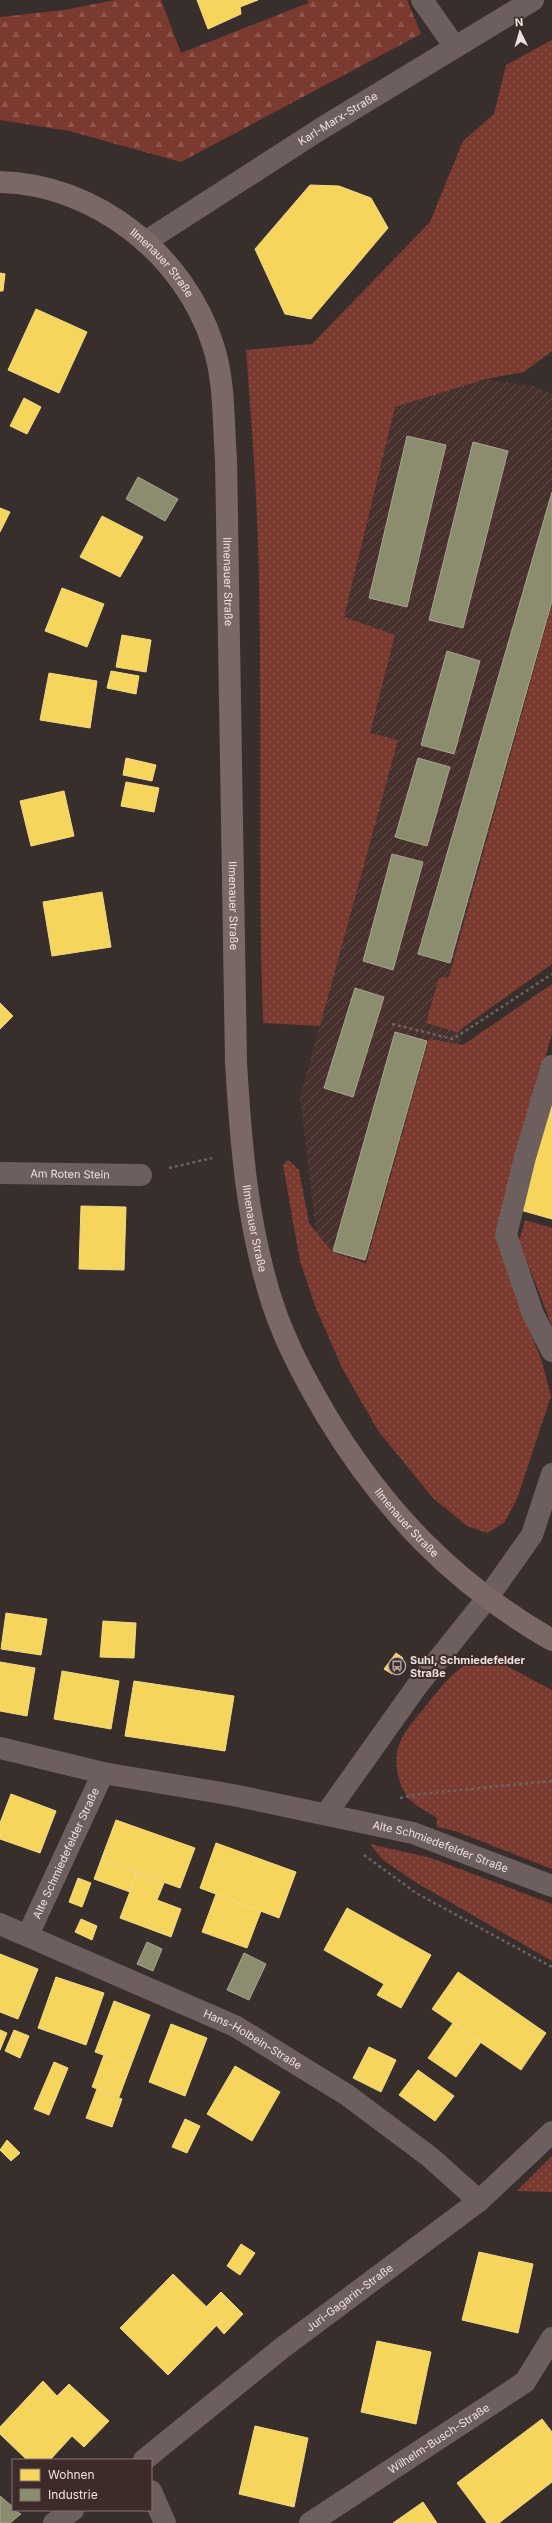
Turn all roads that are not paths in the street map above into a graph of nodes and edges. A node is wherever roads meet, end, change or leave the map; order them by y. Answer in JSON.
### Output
{"nodes":[{"id":1,"x":422,"y":0,"type":"edge"},
{"id":2,"x":533,"y":0,"type":"edge"},
{"id":3,"x":455,"y":47,"type":"junction"},
{"id":4,"x":0,"y":182,"type":"edge"},
{"id":5,"x":145,"y":242,"type":"junction"},
{"id":6,"x":552,"y":1066,"type":"edge"},
{"id":7,"x":0,"y":1173,"type":"edge"},
{"id":8,"x":141,"y":1175,"type":"road end"},
{"id":9,"x":552,"y":1351,"type":"edge"},
{"id":10,"x":552,"y":1474,"type":"edge"},
{"id":11,"x":488,"y":1597,"type":"junction"},
{"id":12,"x":552,"y":1640,"type":"edge"},
{"id":13,"x":0,"y":1748,"type":"edge"},
{"id":14,"x":103,"y":1773,"type":"junction"},
{"id":15,"x":326,"y":1814,"type":"junction"},
{"id":16,"x":552,"y":1886,"type":"edge"},
{"id":17,"x":0,"y":1924,"type":"edge"},
{"id":18,"x":28,"y":1935,"type":"junction"},
{"id":19,"x":552,"y":2132,"type":"edge"},
{"id":20,"x":479,"y":2201,"type":"junction"},
{"id":21,"x":552,"y":2338,"type":"edge"},
{"id":22,"x":145,"y":2459,"type":"edge"},
{"id":23,"x":152,"y":2493,"type":"edge"},
{"id":24,"x":72,"y":2511,"type":"edge"},
{"id":25,"x":54,"y":2523,"type":"edge"},
{"id":26,"x":165,"y":2523,"type":"edge"},
{"id":27,"x":310,"y":2523,"type":"edge"}],
"edges":[{"from":1,"to":3,"type":"street"},
{"from":2,"to":3,"type":"street","name":"Karl-Marx-Straße"},
{"from":3,"to":5,"type":"street","name":"Karl-Marx-Straße"},
{"from":4,"to":5,"type":"main road","name":"Ilmenauer Straße"},
{"from":5,"to":11,"type":"main road","name":"Ilmenauer Straße"},
{"from":6,"to":9,"type":"street"},
{"from":7,"to":8,"type":"street","name":"Am Roten Stein"},
{"from":10,"to":11,"type":"street"},
{"from":11,"to":12,"type":"main road","name":"Ilmenauer Straße"},
{"from":11,"to":15,"type":"street"},
{"from":13,"to":14,"type":"street","name":"Alte Schmiedefelder Straße"},
{"from":14,"to":15,"type":"street","name":"Alte Schmiedefelder Straße"},
{"from":14,"to":18,"type":"street","name":"Alte Schmiedefelder Straße"},
{"from":15,"to":16,"type":"street","name":"Alte Schmiedefelder Straße"},
{"from":17,"to":18,"type":"street","name":"Hans-Holbein-Straße"},
{"from":18,"to":20,"type":"street","name":"Hans-Holbein-Straße"},
{"from":19,"to":20,"type":"street","name":"Juri-Gagarin-Straße"},
{"from":20,"to":22,"type":"street","name":"Juri-Gagarin-Straße"},
{"from":21,"to":27,"type":"street","name":"Wilhelm-Busch-Straße"},
{"from":23,"to":26,"type":"street"},
{"from":24,"to":25,"type":"street"}]}
